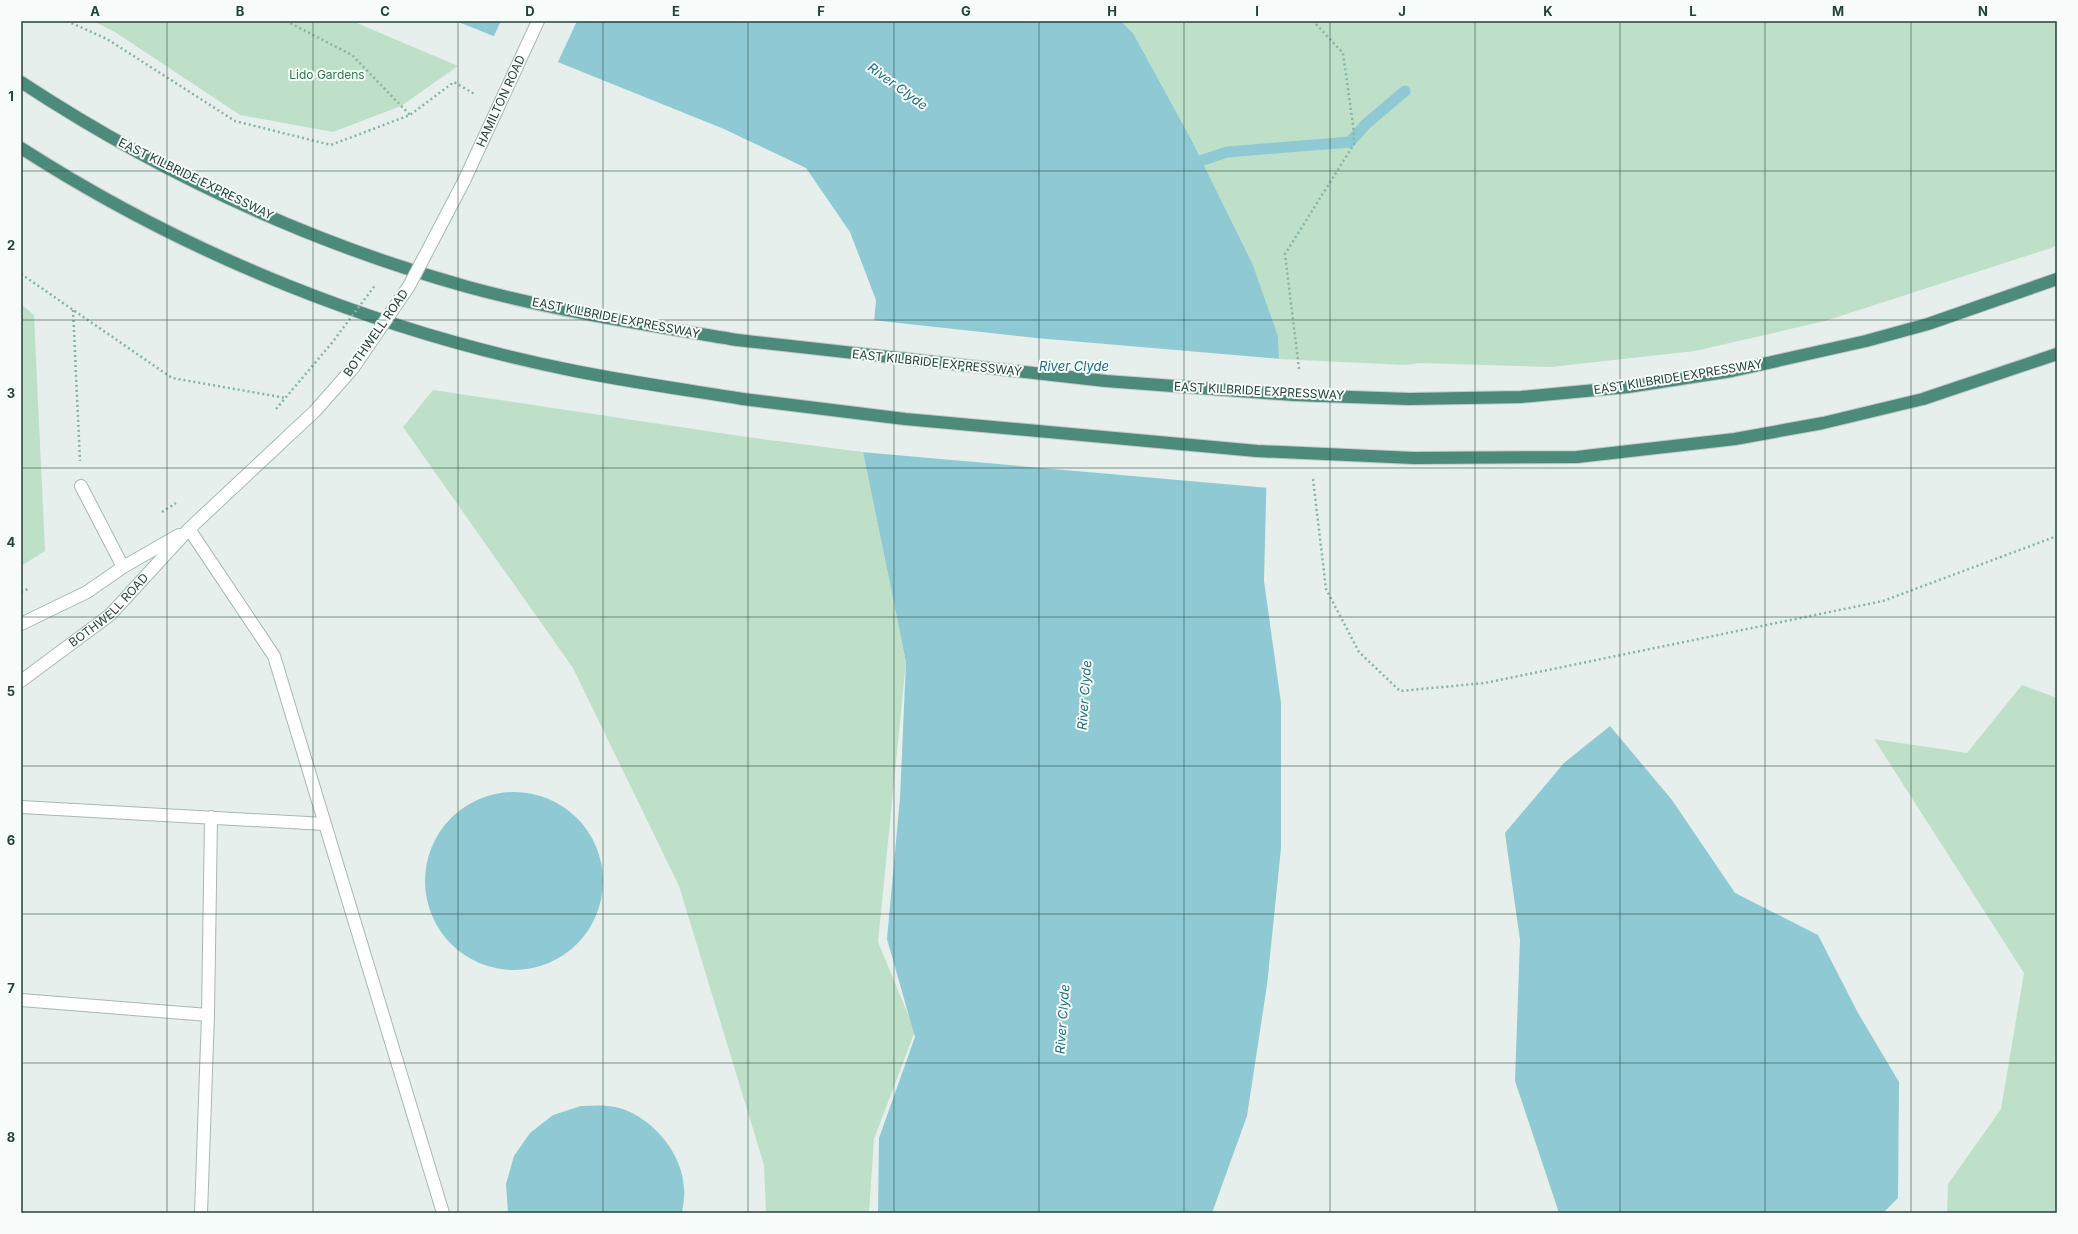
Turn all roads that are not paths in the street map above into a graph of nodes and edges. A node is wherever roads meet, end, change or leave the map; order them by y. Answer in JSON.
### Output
{"nodes":[{"id":1,"x":538,"y":21,"type":"edge"},
{"id":2,"x":21,"y":82,"type":"edge"},
{"id":3,"x":21,"y":148,"type":"edge"},
{"id":4,"x":464,"y":181,"type":"joint"},
{"id":5,"x":2057,"y":279,"type":"edge"},
{"id":6,"x":2057,"y":354,"type":"edge"},
{"id":7,"x":81,"y":486,"type":"road end"},
{"id":8,"x":189,"y":529,"type":"junction"},
{"id":9,"x":123,"y":567,"type":"junction"},
{"id":10,"x":21,"y":624,"type":"edge"},
{"id":11,"x":21,"y":682,"type":"edge"},
{"id":12,"x":21,"y":807,"type":"edge"},
{"id":13,"x":211,"y":818,"type":"junction"},
{"id":14,"x":325,"y":824,"type":"junction"},
{"id":15,"x":21,"y":1000,"type":"edge"},
{"id":16,"x":208,"y":1015,"type":"junction"},
{"id":17,"x":201,"y":1213,"type":"edge"},
{"id":18,"x":443,"y":1213,"type":"edge"}],
"edges":[{"from":1,"to":4,"type":"main road","name":"HAMILTON ROAD"},
{"from":2,"to":5,"type":"highway","name":"EAST KILBRIDE EXPRESSWAY","bridge":true},
{"from":3,"to":6,"type":"highway","bridge":true},
{"from":4,"to":8,"type":"main road","name":"BOTHWELL ROAD","bridge":true},
{"from":7,"to":9,"type":"main road"},
{"from":8,"to":9,"type":"main road","name":"BOTHWELL ROAD"},
{"from":8,"to":11,"type":"main road","name":"BOTHWELL ROAD"},
{"from":8,"to":14,"type":"main road"},
{"from":9,"to":10,"type":"main road","name":"BOTHWELL ROAD"},
{"from":12,"to":13,"type":"main road"},
{"from":13,"to":14,"type":"main road"},
{"from":13,"to":16,"type":"main road"},
{"from":14,"to":18,"type":"main road"},
{"from":15,"to":16,"type":"main road"},
{"from":16,"to":17,"type":"main road"}]}
